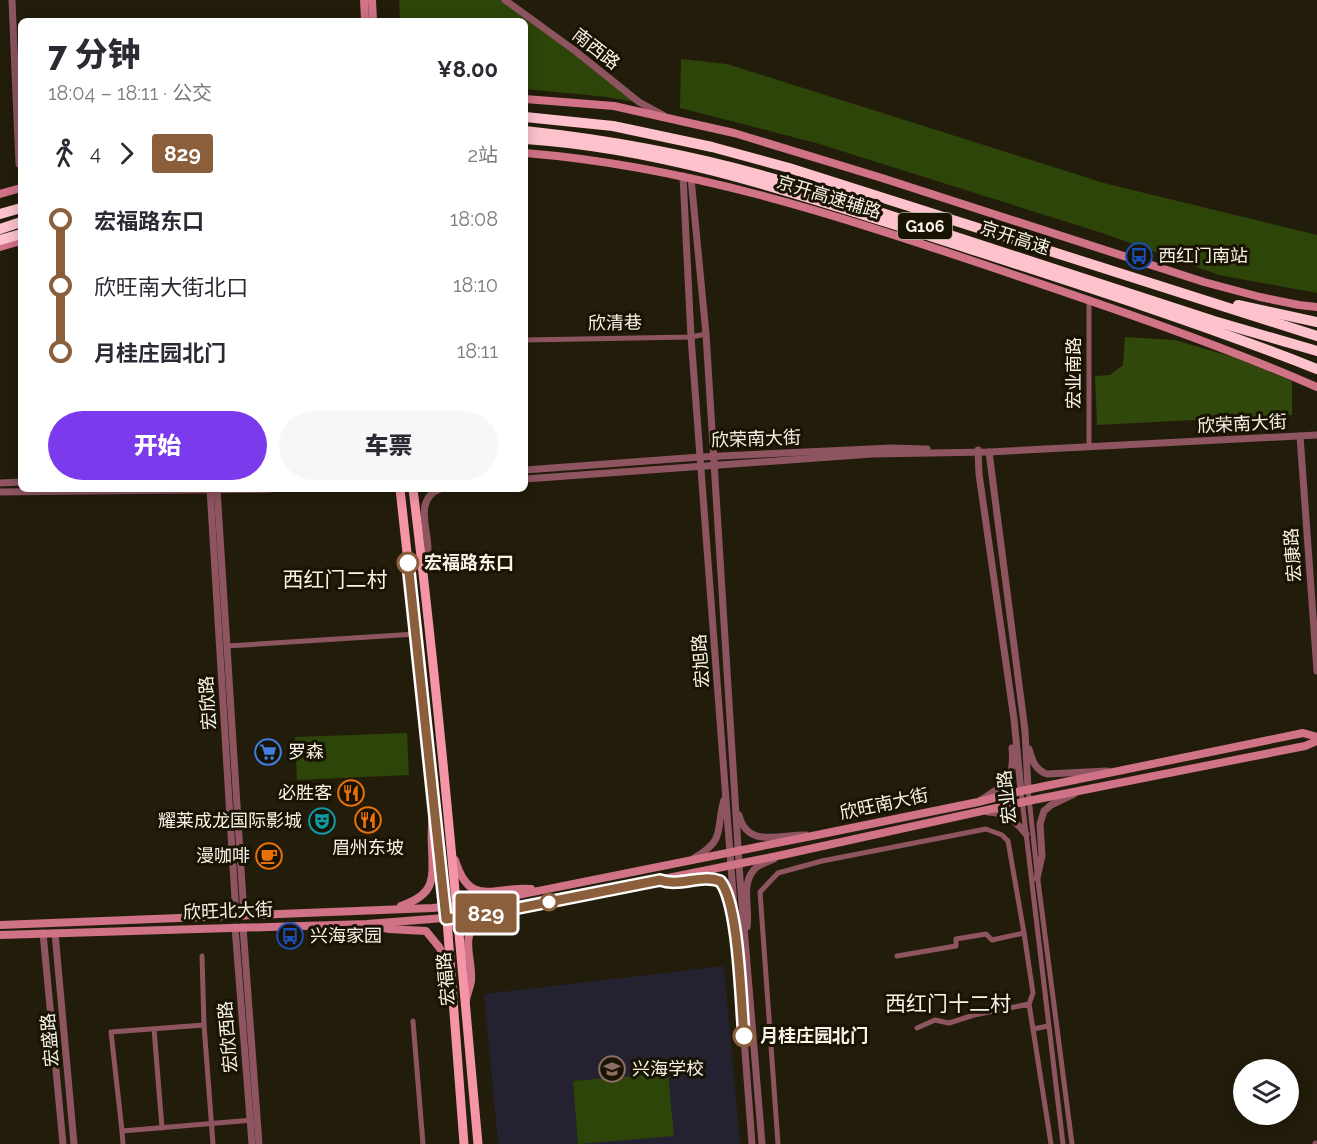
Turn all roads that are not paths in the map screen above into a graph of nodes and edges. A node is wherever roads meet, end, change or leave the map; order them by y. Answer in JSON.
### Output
{"nodes":[{"id":1,"x":12,"y":0,"type":"edge"},
{"id":2,"x":364,"y":0,"type":"edge"},
{"id":3,"x":372,"y":0,"type":"edge"},
{"id":4,"x":505,"y":0,"type":"edge"},
{"id":5,"x":365,"y":18,"type":"edge"},
{"id":6,"x":373,"y":18,"type":"edge"},
{"id":7,"x":528,"y":99,"type":"edge"},
{"id":8,"x":528,"y":117,"type":"edge"},
{"id":9,"x":671,"y":119,"type":"junction"},
{"id":10,"x":528,"y":131,"type":"edge"},
{"id":11,"x":528,"y":139,"type":"edge"},
{"id":12,"x":18,"y":141,"type":"edge"},
{"id":13,"x":528,"y":153,"type":"edge"},
{"id":14,"x":687,"y":177,"type":"junction"},
{"id":15,"x":18,"y":189,"type":"edge"},
{"id":16,"x":0,"y":194,"type":"edge"},
{"id":17,"x":18,"y":209,"type":"edge"},
{"id":18,"x":0,"y":214,"type":"edge"},
{"id":19,"x":18,"y":223,"type":"edge"},
{"id":20,"x":0,"y":229,"type":"edge"},
{"id":21,"x":18,"y":235,"type":"edge"},
{"id":22,"x":0,"y":240,"type":"edge"},
{"id":23,"x":18,"y":242,"type":"edge"},
{"id":24,"x":0,"y":247,"type":"edge"},
{"id":25,"x":1167,"y":290,"type":"junction"},
{"id":26,"x":1089,"y":300,"type":"junction"},
{"id":27,"x":1317,"y":307,"type":"edge"},
{"id":28,"x":1317,"y":322,"type":"edge"},
{"id":29,"x":706,"y":334,"type":"junction"},
{"id":30,"x":1317,"y":336,"type":"edge"},
{"id":31,"x":692,"y":337,"type":"junction"},
{"id":32,"x":1236,"y":337,"type":"junction"},
{"id":33,"x":528,"y":340,"type":"edge"},
{"id":34,"x":1317,"y":351,"type":"edge"},
{"id":35,"x":1317,"y":362,"type":"edge"},
{"id":36,"x":1317,"y":369,"type":"edge"},
{"id":37,"x":1317,"y":387,"type":"edge"},
{"id":38,"x":1317,"y":435,"type":"edge"},
{"id":39,"x":1299,"y":436,"type":"junction"},
{"id":40,"x":1089,"y":447,"type":"junction"},
{"id":41,"x":978,"y":450,"type":"junction"},
{"id":42,"x":989,"y":452,"type":"junction"},
{"id":43,"x":713,"y":456,"type":"junction"},
{"id":44,"x":700,"y":457,"type":"junction"},
{"id":45,"x":701,"y":467,"type":"junction"},
{"id":46,"x":713,"y":467,"type":"junction"},
{"id":47,"x":528,"y":470,"type":"edge"},
{"id":48,"x":528,"y":479,"type":"edge"},
{"id":49,"x":18,"y":482,"type":"edge"},
{"id":50,"x":0,"y":483,"type":"edge"},
{"id":51,"x":0,"y":492,"type":"edge"},
{"id":52,"x":18,"y":492,"type":"edge"},
{"id":53,"x":213,"y":492,"type":"edge"},
{"id":54,"x":213,"y":492,"type":"edge"},
{"id":55,"x":400,"y":492,"type":"edge"},
{"id":56,"x":413,"y":492,"type":"edge"},
{"id":57,"x":436,"y":492,"type":"edge"},
{"id":58,"x":423,"y":570,"type":"junction"},
{"id":59,"x":416,"y":634,"type":"junction"},
{"id":60,"x":227,"y":646,"type":"junction"},
{"id":61,"x":1317,"y":671,"type":"edge"},
{"id":62,"x":1014,"y":719,"type":"junction"},
{"id":63,"x":1025,"y":731,"type":"junction"},
{"id":64,"x":1317,"y":739,"type":"edge"},
{"id":65,"x":1121,"y":770,"type":"junction"},
{"id":66,"x":1024,"y":790,"type":"junction"},
{"id":67,"x":1080,"y":791,"type":"junction"},
{"id":68,"x":730,"y":796,"type":"junction"},
{"id":69,"x":434,"y":797,"type":"junction"},
{"id":70,"x":978,"y":802,"type":"junction"},
{"id":71,"x":1025,"y":802,"type":"junction"},
{"id":72,"x":979,"y":812,"type":"junction"},
{"id":73,"x":1026,"y":834,"type":"junction"},
{"id":74,"x":817,"y":835,"type":"junction"},
{"id":75,"x":450,"y":841,"type":"junction"},
{"id":76,"x":734,"y":850,"type":"junction"},
{"id":77,"x":782,"y":855,"type":"junction"},
{"id":78,"x":693,"y":858,"type":"junction"},
{"id":79,"x":735,"y":865,"type":"junction"},
{"id":80,"x":660,"y":880,"type":"junction"},
{"id":81,"x":1035,"y":880,"type":"junction"},
{"id":82,"x":541,"y":890,"type":"junction"},
{"id":83,"x":456,"y":906,"type":"junction"},
{"id":84,"x":446,"y":907,"type":"junction"},
{"id":85,"x":393,"y":909,"type":"junction"},
{"id":86,"x":508,"y":910,"type":"junction"},
{"id":87,"x":240,"y":916,"type":"junction"},
{"id":88,"x":458,"y":917,"type":"junction"},
{"id":89,"x":446,"y":919,"type":"junction"},
{"id":90,"x":367,"y":924,"type":"junction"},
{"id":91,"x":0,"y":925,"type":"edge"},
{"id":92,"x":239,"y":927,"type":"junction"},
{"id":93,"x":734,"y":927,"type":"junction"},
{"id":94,"x":43,"y":933,"type":"junction"},
{"id":95,"x":55,"y":933,"type":"junction"},
{"id":96,"x":1024,"y":933,"type":"junction"},
{"id":97,"x":0,"y":935,"type":"edge"},
{"id":98,"x":745,"y":939,"type":"junction"},
{"id":99,"x":202,"y":956,"type":"dead end"},
{"id":100,"x":897,"y":956,"type":"dead end"},
{"id":101,"x":450,"y":968,"type":"junction"},
{"id":102,"x":465,"y":1003,"type":"junction"},
{"id":103,"x":1029,"y":1004,"type":"junction"},
{"id":104,"x":413,"y":1021,"type":"dead end"},
{"id":105,"x":204,"y":1025,"type":"junction"},
{"id":106,"x":1048,"y":1026,"type":"junction"},
{"id":107,"x":917,"y":1028,"type":"dead end"},
{"id":108,"x":154,"y":1029,"type":"junction"},
{"id":109,"x":1034,"y":1029,"type":"junction"},
{"id":110,"x":254,"y":1120,"type":"junction"},
{"id":111,"x":211,"y":1124,"type":"junction"},
{"id":112,"x":162,"y":1128,"type":"junction"},
{"id":113,"x":122,"y":1131,"type":"junction"},
{"id":114,"x":63,"y":1144,"type":"edge"},
{"id":115,"x":74,"y":1144,"type":"edge"},
{"id":116,"x":123,"y":1144,"type":"edge"},
{"id":117,"x":213,"y":1144,"type":"edge"},
{"id":118,"x":252,"y":1144,"type":"edge"},
{"id":119,"x":259,"y":1144,"type":"edge"},
{"id":120,"x":423,"y":1144,"type":"edge"},
{"id":121,"x":464,"y":1144,"type":"edge"},
{"id":122,"x":478,"y":1144,"type":"edge"},
{"id":123,"x":752,"y":1144,"type":"edge"},
{"id":124,"x":762,"y":1144,"type":"edge"},
{"id":125,"x":778,"y":1144,"type":"edge"},
{"id":126,"x":1051,"y":1144,"type":"edge"},
{"id":127,"x":1063,"y":1144,"type":"edge"},
{"id":128,"x":1072,"y":1144,"type":"edge"}],
"edges":[{"from":1,"to":12,"type":"street"},
{"from":2,"to":5,"type":"main road"},
{"from":3,"to":6,"type":"main road"},
{"from":4,"to":9,"type":"street","name":"南西路"},
{"from":7,"to":9,"type":"main road","name":"京开高速辅路"},
{"from":8,"to":25,"type":"highway","name":"京开高速","number":"G106"},
{"from":9,"to":27,"type":"main road","name":"京开高速辅路"},
{"from":10,"to":34,"type":"highway","name":"京开高速","number":"G106"},
{"from":11,"to":32,"type":"highway"},
{"from":13,"to":14,"type":"main road","name":"京开高速辅路"},
{"from":14,"to":26,"type":"main road","name":"京开高速辅路"},
{"from":14,"to":29,"type":"street","name":"宏旭路"},
{"from":14,"to":31,"type":"street","name":"宏旭路"},
{"from":15,"to":16,"type":"main road"},
{"from":17,"to":18,"type":"highway"},
{"from":19,"to":20,"type":"highway"},
{"from":21,"to":22,"type":"highway"},
{"from":23,"to":24,"type":"main road"},
{"from":25,"to":28,"type":"highway"},
{"from":25,"to":30,"type":"highway","name":"京开高速","number":"G106"},
{"from":26,"to":37,"type":"main road","name":"京开高速辅路"},
{"from":26,"to":40,"type":"street","name":"宏业南路"},
{"from":29,"to":31,"type":"street","name":"欣清巷"},
{"from":29,"to":43,"type":"street","name":"宏旭路"},
{"from":31,"to":33,"type":"street","name":"欣清巷"},
{"from":31,"to":44,"type":"street","name":"宏旭路"},
{"from":32,"to":35,"type":"highway"},
{"from":32,"to":36,"type":"highway"},
{"from":38,"to":39,"type":"street","name":"欣荣南大街"},
{"from":39,"to":40,"type":"street","name":"欣荣南大街"},
{"from":39,"to":61,"type":"street","name":"宏康路"},
{"from":40,"to":42,"type":"street","name":"欣荣南大街"},
{"from":41,"to":42,"type":"street","name":"欣荣南大街"},
{"from":41,"to":43,"type":"street","name":"欣荣南大街"},
{"from":41,"to":46,"type":"street","name":"欣荣南大街"},
{"from":41,"to":62,"type":"street","name":"宏业路"},
{"from":42,"to":63,"type":"street","name":"宏业路"},
{"from":43,"to":44,"type":"street","name":"欣荣南大街"},
{"from":43,"to":46,"type":"street","name":"宏旭路"},
{"from":44,"to":45,"type":"street","name":"宏旭路"},
{"from":44,"to":47,"type":"street","name":"欣荣南大街"},
{"from":45,"to":46,"type":"street","name":"欣荣南大街"},
{"from":45,"to":48,"type":"street","name":"欣荣南大街"},
{"from":45,"to":68,"type":"street","name":"宏旭路"},
{"from":46,"to":68,"type":"street","name":"宏旭路"},
{"from":49,"to":50,"type":"street"},
{"from":51,"to":52,"type":"street"},
{"from":53,"to":60,"type":"street","name":"宏欣路"},
{"from":54,"to":87,"type":"street","name":"宏欣路"},
{"from":55,"to":59,"type":"main road","name":"宏福路"},
{"from":56,"to":58,"type":"main road","name":"宏福路"},
{"from":57,"to":58,"type":"street"},
{"from":58,"to":75,"type":"main road","name":"宏福路"},
{"from":59,"to":60,"type":"street"},
{"from":59,"to":69,"type":"main road","name":"宏福路"},
{"from":60,"to":87,"type":"street","name":"宏欣路"},
{"from":62,"to":66,"type":"street","name":"宏业路"},
{"from":62,"to":70,"type":"street"},
{"from":63,"to":65,"type":"street"},
{"from":63,"to":66,"type":"street","name":"宏业路"},
{"from":64,"to":65,"type":"main road","name":"欣旺南大街"},
{"from":64,"to":67,"type":"main road","name":"欣旺南大街"},
{"from":65,"to":66,"type":"main road","name":"欣旺南大街"},
{"from":66,"to":70,"type":"main road","name":"欣旺南大街"},
{"from":66,"to":71,"type":"street","name":"宏业路"},
{"from":67,"to":71,"type":"main road","name":"欣旺南大街"},
{"from":67,"to":81,"type":"street"},
{"from":68,"to":74,"type":"street"},
{"from":68,"to":76,"type":"street","name":"宏旭路"},
{"from":68,"to":78,"type":"street"},
{"from":69,"to":84,"type":"main road","name":"宏福路"},
{"from":69,"to":85,"type":"main road"},
{"from":70,"to":74,"type":"main road","name":"欣旺南大街"},
{"from":71,"to":72,"type":"main road","name":"欣旺南大街"},
{"from":71,"to":73,"type":"street","name":"宏业路"},
{"from":71,"to":81,"type":"street","name":"宏业路"},
{"from":72,"to":73,"type":"street"},
{"from":72,"to":77,"type":"main road","name":"欣旺南大街"},
{"from":73,"to":81,"type":"street","name":"宏业路"},
{"from":74,"to":76,"type":"main road","name":"欣旺南大街"},
{"from":75,"to":82,"type":"main road"},
{"from":75,"to":83,"type":"main road","name":"宏福路"},
{"from":76,"to":78,"type":"main road","name":"欣旺南大街"},
{"from":76,"to":79,"type":"street","name":"宏旭路"},
{"from":77,"to":79,"type":"main road","name":"欣旺南大街"},
{"from":77,"to":98,"type":"street"},
{"from":78,"to":82,"type":"main road","name":"欣旺南大街"},
{"from":79,"to":80,"type":"main road","name":"欣旺南大街"},
{"from":79,"to":93,"type":"street","name":"宏旭路"},
{"from":79,"to":98,"type":"street","name":"宏旭路"},
{"from":80,"to":86,"type":"main road","name":"欣旺南大街"},
{"from":80,"to":93,"type":"street"},
{"from":81,"to":106,"type":"street","name":"宏业路"},
{"from":81,"to":128,"type":"street","name":"宏业路"},
{"from":82,"to":83,"type":"main road","name":"欣旺南大街"},
{"from":83,"to":84,"type":"main road","name":"欣旺北大街"},
{"from":83,"to":88,"type":"main road","name":"宏福路"},
{"from":84,"to":85,"type":"main road","name":"欣旺北大街"},
{"from":84,"to":89,"type":"main road","name":"宏福路"},
{"from":85,"to":87,"type":"main road","name":"欣旺北大街"},
{"from":86,"to":88,"type":"main road","name":"欣旺南大街"},
{"from":86,"to":102,"type":"main road"},
{"from":87,"to":91,"type":"main road","name":"欣旺北大街"},
{"from":88,"to":89,"type":"main road","name":"欣旺北大街"},
{"from":88,"to":102,"type":"main road","name":"宏福路"},
{"from":89,"to":90,"type":"main road","name":"欣旺北大街"},
{"from":89,"to":101,"type":"main road","name":"宏福路"},
{"from":90,"to":92,"type":"main road","name":"欣旺北大街"},
{"from":90,"to":101,"type":"main road"},
{"from":92,"to":95,"type":"main road","name":"欣旺北大街"},
{"from":92,"to":110,"type":"street","name":"宏欣西路"},
{"from":93,"to":123,"type":"street","name":"宏旭路"},
{"from":94,"to":95,"type":"main road","name":"欣旺北大街"},
{"from":94,"to":97,"type":"main road","name":"欣旺北大街"},
{"from":94,"to":114,"type":"street","name":"宏盛路"},
{"from":95,"to":115,"type":"street","name":"宏盛路"},
{"from":96,"to":100,"type":"street"},
{"from":96,"to":103,"type":"street"},
{"from":96,"to":125,"type":"street"},
{"from":98,"to":124,"type":"street","name":"宏旭路"},
{"from":99,"to":105,"type":"street"},
{"from":101,"to":121,"type":"main road","name":"宏福路"},
{"from":102,"to":122,"type":"main road","name":"宏福路"},
{"from":103,"to":107,"type":"street"},
{"from":103,"to":109,"type":"street"},
{"from":104,"to":120,"type":"street"},
{"from":105,"to":108,"type":"street"},
{"from":105,"to":111,"type":"street"},
{"from":106,"to":109,"type":"street"},
{"from":106,"to":127,"type":"street","name":"宏业路"},
{"from":108,"to":112,"type":"street"},
{"from":108,"to":113,"type":"street"},
{"from":109,"to":126,"type":"street"},
{"from":110,"to":111,"type":"street"},
{"from":110,"to":118,"type":"street","name":"宏欣西路"},
{"from":110,"to":119,"type":"street","name":"宏欣西路"},
{"from":111,"to":112,"type":"street"},
{"from":111,"to":117,"type":"street"},
{"from":112,"to":113,"type":"street"},
{"from":113,"to":116,"type":"street"}]}
